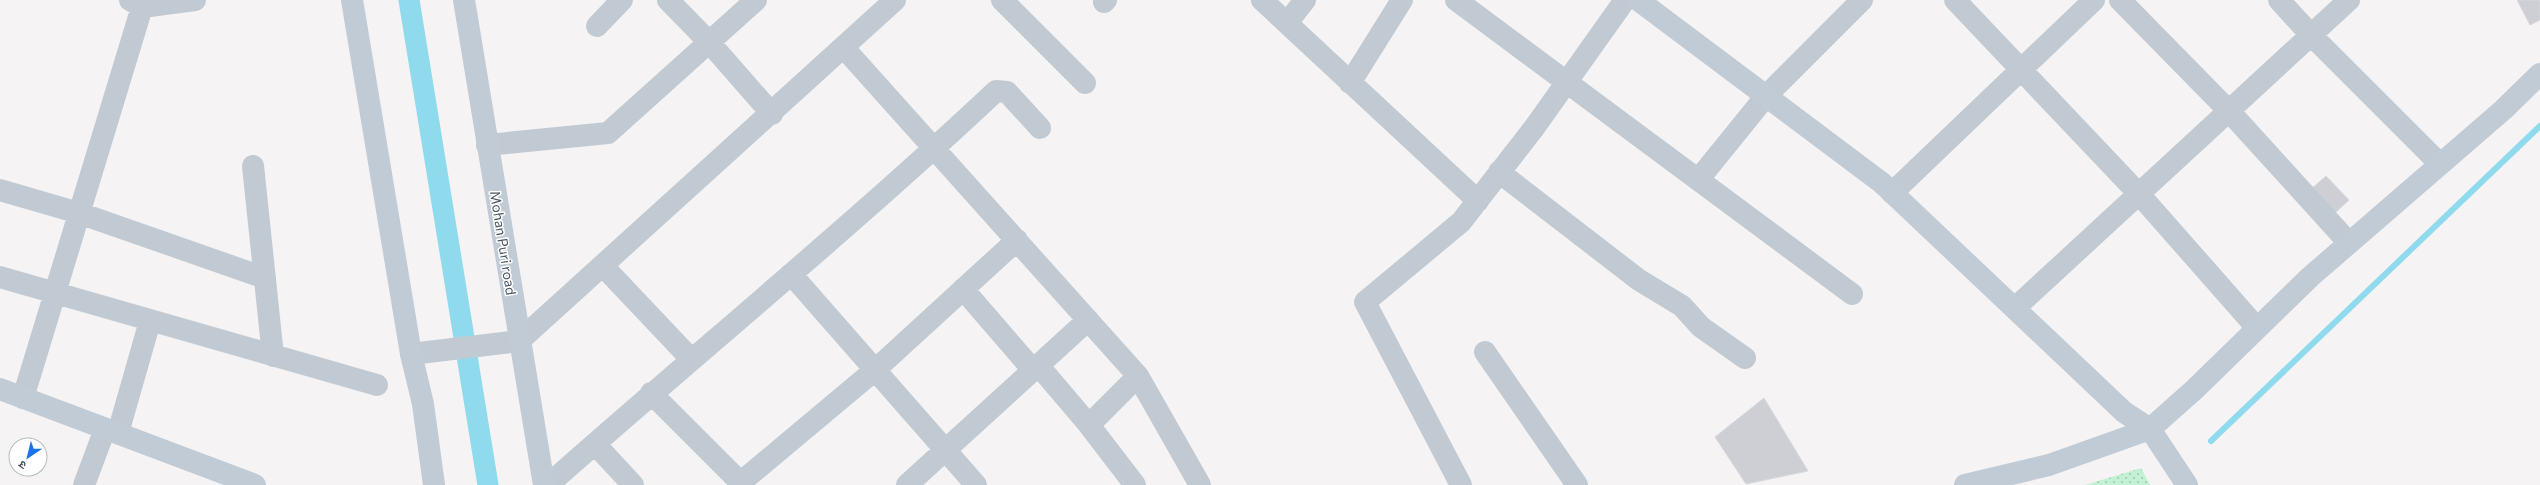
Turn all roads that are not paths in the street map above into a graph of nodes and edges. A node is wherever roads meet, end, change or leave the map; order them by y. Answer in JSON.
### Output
{"nodes":[{"id":1,"x":195,"y":0,"type":"edge"},
{"id":2,"x":352,"y":0,"type":"edge"},
{"id":3,"x":464,"y":0,"type":"edge"},
{"id":4,"x":622,"y":0,"type":"edge"},
{"id":5,"x":668,"y":0,"type":"edge"},
{"id":6,"x":756,"y":0,"type":"edge"},
{"id":7,"x":895,"y":0,"type":"edge"},
{"id":8,"x":1002,"y":0,"type":"edge"},
{"id":9,"x":1262,"y":0,"type":"edge"},
{"id":10,"x":1305,"y":0,"type":"edge"},
{"id":11,"x":1402,"y":0,"type":"edge"},
{"id":12,"x":1456,"y":0,"type":"edge"},
{"id":13,"x":1626,"y":0,"type":"edge"},
{"id":14,"x":1638,"y":0,"type":"edge"},
{"id":15,"x":1862,"y":0,"type":"edge"},
{"id":16,"x":1955,"y":0,"type":"edge"},
{"id":17,"x":2094,"y":0,"type":"edge"},
{"id":18,"x":2120,"y":0,"type":"edge"},
{"id":19,"x":2279,"y":0,"type":"edge"},
{"id":20,"x":2349,"y":0,"type":"edge"},
{"id":21,"x":138,"y":2,"type":"edge"},
{"id":22,"x":1288,"y":23,"type":"junction"},
{"id":23,"x":597,"y":26,"type":"dead end"},
{"id":24,"x":2311,"y":35,"type":"junction"},
{"id":25,"x":709,"y":42,"type":"junction"},
{"id":26,"x":844,"y":48,"type":"junction"},
{"id":27,"x":2020,"y":69,"type":"junction"},
{"id":28,"x":2540,"y":74,"type":"edge"},
{"id":29,"x":1567,"y":81,"type":"junction"},
{"id":30,"x":1085,"y":83,"type":"dead end"},
{"id":31,"x":1350,"y":83,"type":"junction"},
{"id":32,"x":1766,"y":96,"type":"junction"},
{"id":33,"x":2228,"y":111,"type":"junction"},
{"id":34,"x":772,"y":114,"type":"junction"},
{"id":35,"x":1040,"y":128,"type":"dead end"},
{"id":36,"x":487,"y":145,"type":"junction"},
{"id":37,"x":935,"y":149,"type":"junction"},
{"id":38,"x":2439,"y":163,"type":"junction"},
{"id":39,"x":253,"y":166,"type":"dead end"},
{"id":40,"x":1499,"y":172,"type":"junction"},
{"id":41,"x":1698,"y":180,"type":"junction"},
{"id":42,"x":0,"y":190,"type":"edge"},
{"id":43,"x":1892,"y":193,"type":"junction"},
{"id":44,"x":2139,"y":194,"type":"junction"},
{"id":45,"x":1478,"y":201,"type":"junction"},
{"id":46,"x":79,"y":213,"type":"junction"},
{"id":47,"x":1017,"y":240,"type":"junction"},
{"id":48,"x":2348,"y":243,"type":"junction"},
{"id":49,"x":603,"y":266,"type":"junction"},
{"id":50,"x":791,"y":274,"type":"junction"},
{"id":51,"x":0,"y":277,"type":"edge"},
{"id":52,"x":265,"y":278,"type":"junction"},
{"id":53,"x":963,"y":289,"type":"junction"},
{"id":54,"x":54,"y":293,"type":"junction"},
{"id":55,"x":1852,"y":294,"type":"dead end"},
{"id":56,"x":2015,"y":308,"type":"junction"},
{"id":57,"x":1088,"y":320,"type":"junction"},
{"id":58,"x":150,"y":321,"type":"junction"},
{"id":59,"x":2257,"y":328,"type":"junction"},
{"id":60,"x":519,"y":341,"type":"junction"},
{"id":61,"x":1485,"y":352,"type":"dead end"},
{"id":62,"x":411,"y":354,"type":"junction"},
{"id":63,"x":273,"y":356,"type":"junction"},
{"id":64,"x":1745,"y":358,"type":"dead end"},
{"id":65,"x":691,"y":359,"type":"junction"},
{"id":66,"x":1036,"y":368,"type":"junction"},
{"id":67,"x":875,"y":370,"type":"junction"},
{"id":68,"x":1138,"y":376,"type":"junction"},
{"id":69,"x":377,"y":385,"type":"dead end"},
{"id":70,"x":0,"y":389,"type":"edge"},
{"id":71,"x":651,"y":393,"type":"junction"},
{"id":72,"x":23,"y":398,"type":"junction"},
{"id":73,"x":1089,"y":425,"type":"junction"},
{"id":74,"x":2150,"y":428,"type":"junction"},
{"id":75,"x":112,"y":431,"type":"junction"},
{"id":76,"x":595,"y":444,"type":"junction"},
{"id":77,"x":946,"y":450,"type":"junction"},
{"id":78,"x":742,"y":484,"type":"edge"},
{"id":79,"x":84,"y":485,"type":"edge"},
{"id":80,"x":255,"y":485,"type":"edge"},
{"id":81,"x":434,"y":485,"type":"edge"},
{"id":82,"x":544,"y":485,"type":"edge"},
{"id":83,"x":548,"y":485,"type":"edge"},
{"id":84,"x":633,"y":485,"type":"edge"},
{"id":85,"x":907,"y":485,"type":"edge"},
{"id":86,"x":976,"y":485,"type":"edge"},
{"id":87,"x":1135,"y":485,"type":"edge"},
{"id":88,"x":1200,"y":485,"type":"edge"},
{"id":89,"x":1461,"y":485,"type":"edge"},
{"id":90,"x":1577,"y":485,"type":"edge"},
{"id":91,"x":1965,"y":485,"type":"edge"},
{"id":92,"x":2187,"y":485,"type":"edge"}],
"edges":[{"from":1,"to":21,"type":"street"},
{"from":2,"to":62,"type":"street"},
{"from":3,"to":36,"type":"street","name":"Mohan Puri road"},
{"from":4,"to":23,"type":"street"},
{"from":5,"to":25,"type":"street"},
{"from":6,"to":25,"type":"street"},
{"from":7,"to":26,"type":"street"},
{"from":8,"to":30,"type":"street"},
{"from":9,"to":22,"type":"street"},
{"from":10,"to":22,"type":"street"},
{"from":11,"to":31,"type":"street"},
{"from":12,"to":29,"type":"street"},
{"from":13,"to":29,"type":"street"},
{"from":14,"to":32,"type":"street"},
{"from":15,"to":32,"type":"street"},
{"from":16,"to":27,"type":"street"},
{"from":17,"to":27,"type":"street"},
{"from":18,"to":33,"type":"street"},
{"from":19,"to":24,"type":"street"},
{"from":20,"to":24,"type":"street"},
{"from":21,"to":46,"type":"street"},
{"from":22,"to":31,"type":"street"},
{"from":24,"to":33,"type":"street"},
{"from":24,"to":38,"type":"street"},
{"from":25,"to":34,"type":"street"},
{"from":25,"to":36,"type":"street"},
{"from":26,"to":34,"type":"street"},
{"from":26,"to":37,"type":"street"},
{"from":27,"to":43,"type":"street"},
{"from":27,"to":44,"type":"street"},
{"from":28,"to":38,"type":"street"},
{"from":29,"to":40,"type":"street"},
{"from":29,"to":41,"type":"street"},
{"from":31,"to":45,"type":"street"},
{"from":32,"to":41,"type":"street"},
{"from":32,"to":43,"type":"street"},
{"from":33,"to":44,"type":"street"},
{"from":33,"to":48,"type":"street"},
{"from":34,"to":49,"type":"street"},
{"from":35,"to":37,"type":"street"},
{"from":36,"to":60,"type":"street","name":"Mohan Puri road"},
{"from":37,"to":47,"type":"street"},
{"from":37,"to":50,"type":"street"},
{"from":38,"to":48,"type":"street"},
{"from":39,"to":52,"type":"street"},
{"from":40,"to":45,"type":"street"},
{"from":40,"to":64,"type":"street"},
{"from":41,"to":55,"type":"street"},
{"from":42,"to":46,"type":"street"},
{"from":43,"to":56,"type":"street"},
{"from":44,"to":56,"type":"street"},
{"from":44,"to":59,"type":"street"},
{"from":45,"to":89,"type":"street"},
{"from":46,"to":52,"type":"street"},
{"from":46,"to":54,"type":"street"},
{"from":47,"to":53,"type":"street"},
{"from":47,"to":57,"type":"street"},
{"from":48,"to":59,"type":"street"},
{"from":49,"to":60,"type":"street"},
{"from":49,"to":65,"type":"street"},
{"from":50,"to":65,"type":"street"},
{"from":50,"to":67,"type":"street"},
{"from":51,"to":54,"type":"street"},
{"from":52,"to":63,"type":"street"},
{"from":53,"to":66,"type":"street"},
{"from":53,"to":67,"type":"street"},
{"from":54,"to":58,"type":"street"},
{"from":54,"to":72,"type":"street"},
{"from":56,"to":74,"type":"street"},
{"from":57,"to":66,"type":"street"},
{"from":57,"to":68,"type":"street"},
{"from":58,"to":63,"type":"street"},
{"from":58,"to":75,"type":"street"},
{"from":59,"to":74,"type":"street"},
{"from":60,"to":62,"type":"street"},
{"from":60,"to":82,"type":"street","name":"Mohan Puri road"},
{"from":61,"to":90,"type":"street"},
{"from":62,"to":81,"type":"street"},
{"from":63,"to":69,"type":"street"},
{"from":65,"to":71,"type":"street"},
{"from":66,"to":73,"type":"street"},
{"from":66,"to":77,"type":"street"},
{"from":67,"to":77,"type":"street"},
{"from":67,"to":78,"type":"street"},
{"from":68,"to":73,"type":"street"},
{"from":68,"to":88,"type":"street"},
{"from":70,"to":72,"type":"street"},
{"from":71,"to":76,"type":"street"},
{"from":71,"to":78,"type":"street"},
{"from":72,"to":75,"type":"street"},
{"from":73,"to":87,"type":"street"},
{"from":74,"to":91,"type":"street"},
{"from":74,"to":92,"type":"street"},
{"from":75,"to":79,"type":"street"},
{"from":75,"to":80,"type":"street"},
{"from":76,"to":83,"type":"street"},
{"from":76,"to":84,"type":"street"},
{"from":77,"to":85,"type":"street"},
{"from":77,"to":86,"type":"street"}]}
